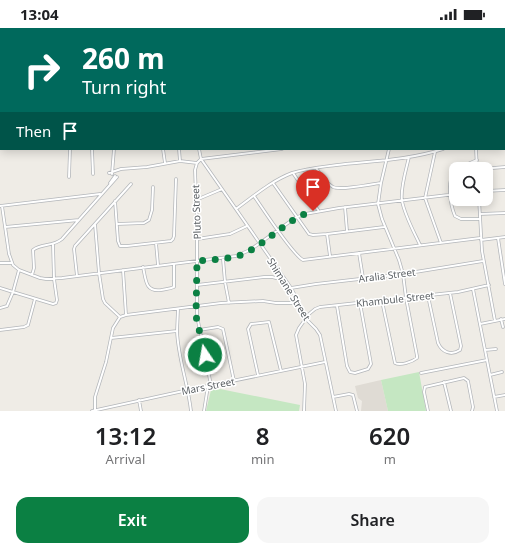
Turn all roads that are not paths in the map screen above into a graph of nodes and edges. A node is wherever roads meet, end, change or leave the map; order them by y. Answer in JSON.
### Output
{"nodes":[{"id":1,"x":70,"y":150,"type":"edge"},
{"id":2,"x":92,"y":150,"type":"edge"},
{"id":3,"x":114,"y":150,"type":"edge"},
{"id":4,"x":163,"y":150,"type":"edge"},
{"id":5,"x":179,"y":150,"type":"edge"},
{"id":6,"x":199,"y":150,"type":"edge"},
{"id":7,"x":274,"y":150,"type":"edge"},
{"id":8,"x":389,"y":150,"type":"edge"},
{"id":9,"x":440,"y":150,"type":"edge"},
{"id":10,"x":476,"y":150,"type":"edge"},
{"id":11,"x":435,"y":152,"type":"junction"},
{"id":12,"x":409,"y":157,"type":"junction"},
{"id":13,"x":201,"y":159,"type":"junction"},
{"id":14,"x":387,"y":160,"type":"junction"},
{"id":15,"x":477,"y":160,"type":"joint"},
{"id":16,"x":180,"y":161,"type":"junction"},
{"id":17,"x":472,"y":162,"type":"edge"},
{"id":18,"x":165,"y":163,"type":"junction"},
{"id":19,"x":197,"y":163,"type":"junction"},
{"id":20,"x":505,"y":167,"type":"edge"},
{"id":21,"x":316,"y":168,"type":"junction"},
{"id":22,"x":493,"y":168,"type":"edge"},
{"id":23,"x":109,"y":172,"type":"dead end"},
{"id":24,"x":293,"y":173,"type":"junction"},
{"id":25,"x":93,"y":174,"type":"dead end"},
{"id":26,"x":112,"y":174,"type":"dead end"},
{"id":27,"x":69,"y":177,"type":"dead end"},
{"id":28,"x":176,"y":179,"type":"dead end"},
{"id":29,"x":272,"y":183,"type":"junction"},
{"id":30,"x":380,"y":183,"type":"junction"},
{"id":31,"x":131,"y":184,"type":"dead end"},
{"id":32,"x":153,"y":187,"type":"dead end"},
{"id":33,"x":222,"y":189,"type":"junction"},
{"id":34,"x":505,"y":190,"type":"edge"},
{"id":35,"x":493,"y":191,"type":"edge"},
{"id":36,"x":101,"y":194,"type":"junction"},
{"id":37,"x":449,"y":195,"type":"edge"},
{"id":38,"x":254,"y":196,"type":"junction"},
{"id":39,"x":57,"y":198,"type":"dead end"},
{"id":40,"x":425,"y":198,"type":"junction"},
{"id":41,"x":196,"y":200,"type":"junction"},
{"id":42,"x":115,"y":201,"type":"junction"},
{"id":43,"x":402,"y":201,"type":"junction"},
{"id":44,"x":378,"y":204,"type":"junction"},
{"id":45,"x":1,"y":206,"type":"edge"},
{"id":46,"x":452,"y":206,"type":"edge"},
{"id":47,"x":479,"y":206,"type":"edge"},
{"id":48,"x":345,"y":207,"type":"junction"},
{"id":49,"x":236,"y":209,"type":"junction"},
{"id":50,"x":318,"y":210,"type":"junction"},
{"id":51,"x":505,"y":213,"type":"edge"},
{"id":52,"x":480,"y":214,"type":"junction"},
{"id":53,"x":297,"y":217,"type":"junction"},
{"id":54,"x":480,"y":219,"type":"junction"},
{"id":55,"x":79,"y":220,"type":"junction"},
{"id":56,"x":95,"y":224,"type":"junction"},
{"id":57,"x":117,"y":224,"type":"junction"},
{"id":58,"x":247,"y":226,"type":"junction"},
{"id":59,"x":5,"y":227,"type":"junction"},
{"id":60,"x":384,"y":227,"type":"junction"},
{"id":61,"x":279,"y":230,"type":"junction"},
{"id":62,"x":347,"y":231,"type":"junction"},
{"id":63,"x":327,"y":234,"type":"junction"},
{"id":64,"x":505,"y":237,"type":"edge"},
{"id":65,"x":498,"y":238,"type":"junction"},
{"id":66,"x":197,"y":239,"type":"junction"},
{"id":67,"x":481,"y":239,"type":"junction"},
{"id":68,"x":156,"y":243,"type":"junction"},
{"id":69,"x":441,"y":243,"type":"junction"},
{"id":70,"x":53,"y":244,"type":"junction"},
{"id":71,"x":259,"y":244,"type":"junction"},
{"id":72,"x":420,"y":246,"type":"junction"},
{"id":73,"x":393,"y":249,"type":"junction"},
{"id":74,"x":359,"y":253,"type":"junction"},
{"id":75,"x":330,"y":256,"type":"junction"},
{"id":76,"x":223,"y":258,"type":"junction"},
{"id":77,"x":197,"y":261,"type":"junction"},
{"id":78,"x":483,"y":261,"type":"junction"},
{"id":79,"x":0,"y":263,"type":"edge"},
{"id":80,"x":11,"y":263,"type":"junction"},
{"id":81,"x":174,"y":264,"type":"junction"},
{"id":82,"x":158,"y":265,"type":"junction"},
{"id":83,"x":143,"y":267,"type":"junction"},
{"id":84,"x":19,"y":270,"type":"junction"},
{"id":85,"x":123,"y":270,"type":"junction"},
{"id":86,"x":98,"y":273,"type":"junction"},
{"id":87,"x":403,"y":274,"type":"junction"},
{"id":88,"x":32,"y":275,"type":"junction"},
{"id":89,"x":77,"y":276,"type":"junction"},
{"id":90,"x":363,"y":278,"type":"junction"},
{"id":91,"x":54,"y":279,"type":"junction"},
{"id":92,"x":285,"y":280,"type":"junction"},
{"id":93,"x":225,"y":282,"type":"junction"},
{"id":94,"x":505,"y":282,"type":"edge"},
{"id":95,"x":197,"y":285,"type":"junction"},
{"id":96,"x":488,"y":285,"type":"junction"},
{"id":97,"x":0,"y":288,"type":"edge"},
{"id":98,"x":291,"y":288,"type":"junction"},
{"id":99,"x":473,"y":289,"type":"junction"},
{"id":100,"x":13,"y":292,"type":"junction"},
{"id":101,"x":450,"y":293,"type":"junction"},
{"id":102,"x":428,"y":296,"type":"junction"},
{"id":103,"x":406,"y":298,"type":"junction"},
{"id":104,"x":35,"y":299,"type":"junction"},
{"id":105,"x":382,"y":301,"type":"junction"},
{"id":106,"x":228,"y":303,"type":"junction"},
{"id":107,"x":298,"y":303,"type":"junction"},
{"id":108,"x":360,"y":303,"type":"junction"},
{"id":109,"x":337,"y":306,"type":"junction"},
{"id":110,"x":196,"y":307,"type":"junction"},
{"id":111,"x":0,"y":308,"type":"edge"},
{"id":112,"x":178,"y":309,"type":"junction"},
{"id":113,"x":302,"y":312,"type":"junction"},
{"id":114,"x":309,"y":314,"type":"junction"},
{"id":115,"x":126,"y":315,"type":"junction"},
{"id":116,"x":120,"y":317,"type":"junction"},
{"id":117,"x":305,"y":319,"type":"junction"},
{"id":118,"x":501,"y":319,"type":"junction"},
{"id":119,"x":505,"y":319,"type":"edge"},
{"id":120,"x":495,"y":320,"type":"junction"},
{"id":121,"x":480,"y":324,"type":"junction"},
{"id":122,"x":503,"y":327,"type":"dead end"},
{"id":123,"x":0,"y":330,"type":"edge"},
{"id":124,"x":199,"y":330,"type":"junction"},
{"id":125,"x":177,"y":331,"type":"junction"},
{"id":126,"x":111,"y":338,"type":"junction"},
{"id":127,"x":496,"y":349,"type":"dead end"},
{"id":128,"x":485,"y":350,"type":"junction"},
{"id":129,"x":487,"y":360,"type":"junction"},
{"id":130,"x":325,"y":362,"type":"junction"},
{"id":131,"x":302,"y":366,"type":"junction"},
{"id":132,"x":281,"y":371,"type":"junction"},
{"id":133,"x":502,"y":372,"type":"dead end"},
{"id":134,"x":421,"y":374,"type":"dead end"},
{"id":135,"x":258,"y":375,"type":"junction"},
{"id":136,"x":490,"y":375,"type":"junction"},
{"id":137,"x":234,"y":381,"type":"junction"},
{"id":138,"x":444,"y":382,"type":"junction"},
{"id":139,"x":209,"y":386,"type":"junction"},
{"id":140,"x":188,"y":390,"type":"junction"},
{"id":141,"x":505,"y":395,"type":"edge"},
{"id":142,"x":333,"y":397,"type":"junction"},
{"id":143,"x":494,"y":397,"type":"junction"},
{"id":144,"x":138,"y":400,"type":"junction"},
{"id":145,"x":94,"y":410,"type":"edge"},
{"id":146,"x":141,"y":411,"type":"edge"},
{"id":147,"x":191,"y":411,"type":"edge"},
{"id":148,"x":204,"y":411,"type":"edge"},
{"id":149,"x":304,"y":411,"type":"edge"},
{"id":150,"x":336,"y":411,"type":"edge"},
{"id":151,"x":357,"y":411,"type":"edge"},
{"id":152,"x":428,"y":411,"type":"edge"},
{"id":153,"x":451,"y":411,"type":"edge"},
{"id":154,"x":472,"y":411,"type":"edge"},
{"id":155,"x":497,"y":411,"type":"edge"}],
"edges":[{"from":1,"to":27,"type":"street"},
{"from":2,"to":25,"type":"street"},
{"from":3,"to":26,"type":"street"},
{"from":4,"to":18,"type":"street"},
{"from":5,"to":16,"type":"street"},
{"from":6,"to":13,"type":"street"},
{"from":7,"to":13,"type":"street"},
{"from":8,"to":14,"type":"street"},
{"from":9,"to":11,"type":"street"},
{"from":10,"to":15,"type":"street"},
{"from":11,"to":12,"type":"street"},
{"from":11,"to":40,"type":"street"},
{"from":12,"to":14,"type":"street"},
{"from":12,"to":43,"type":"street"},
{"from":13,"to":19,"type":"street"},
{"from":13,"to":33,"type":"street","name":"Shimane Street"},
{"from":14,"to":21,"type":"street"},
{"from":14,"to":30,"type":"street"},
{"from":15,"to":17,"type":"street"},
{"from":16,"to":18,"type":"street"},
{"from":16,"to":19,"type":"street"},
{"from":18,"to":23,"type":"street"},
{"from":19,"to":41,"type":"street","name":"Pluto Street"},
{"from":20,"to":22,"type":"street"},
{"from":21,"to":24,"type":"street"},
{"from":21,"to":30,"type":"street"},
{"from":24,"to":29,"type":"street"},
{"from":24,"to":50,"type":"street"},
{"from":28,"to":68,"type":"street"},
{"from":29,"to":38,"type":"street"},
{"from":29,"to":53,"type":"street"},
{"from":30,"to":44,"type":"street"},
{"from":31,"to":42,"type":"street"},
{"from":32,"to":57,"type":"street"},
{"from":33,"to":41,"type":"street"},
{"from":33,"to":49,"type":"street","name":"Shimane Street"},
{"from":34,"to":35,"type":"street"},
{"from":36,"to":39,"type":"street"},
{"from":36,"to":45,"type":"street"},
{"from":36,"to":55,"type":"street"},
{"from":37,"to":40,"type":"street"},
{"from":38,"to":49,"type":"street"},
{"from":38,"to":61,"type":"street"},
{"from":40,"to":43,"type":"street"},
{"from":40,"to":69,"type":"street"},
{"from":41,"to":66,"type":"street","name":"Pluto Street"},
{"from":42,"to":56,"type":"street"},
{"from":42,"to":57,"type":"street"},
{"from":43,"to":44,"type":"street"},
{"from":43,"to":72,"type":"street"},
{"from":44,"to":48,"type":"street"},
{"from":44,"to":60,"type":"street"},
{"from":45,"to":59,"type":"street"},
{"from":46,"to":54,"type":"street"},
{"from":47,"to":52,"type":"street"},
{"from":48,"to":50,"type":"street"},
{"from":48,"to":62,"type":"street"},
{"from":49,"to":58,"type":"street","name":"Shimane Street"},
{"from":50,"to":53,"type":"street"},
{"from":51,"to":52,"type":"street"},
{"from":52,"to":54,"type":"street"},
{"from":53,"to":61,"type":"street"},
{"from":53,"to":63,"type":"street"},
{"from":54,"to":67,"type":"street"},
{"from":55,"to":59,"type":"street"},
{"from":55,"to":70,"type":"street"},
{"from":56,"to":86,"type":"street"},
{"from":56,"to":89,"type":"street"},
{"from":57,"to":68,"type":"street"},
{"from":58,"to":66,"type":"street"},
{"from":58,"to":71,"type":"street","name":"Shimane Street"},
{"from":59,"to":80,"type":"street"},
{"from":60,"to":62,"type":"street"},
{"from":60,"to":73,"type":"street"},
{"from":61,"to":71,"type":"street"},
{"from":61,"to":75,"type":"street"},
{"from":62,"to":63,"type":"street"},
{"from":63,"to":75,"type":"street"},
{"from":64,"to":65,"type":"street"},
{"from":65,"to":67,"type":"street"},
{"from":65,"to":94,"type":"street"},
{"from":66,"to":77,"type":"street","name":"Pluto Street"},
{"from":67,"to":69,"type":"street"},
{"from":67,"to":78,"type":"street"},
{"from":68,"to":82,"type":"street"},
{"from":69,"to":72,"type":"street"},
{"from":70,"to":88,"type":"street"},
{"from":70,"to":91,"type":"street"},
{"from":71,"to":76,"type":"street"},
{"from":71,"to":92,"type":"street","name":"Shimane Street"},
{"from":72,"to":73,"type":"street"},
{"from":73,"to":74,"type":"street"},
{"from":73,"to":87,"type":"street"},
{"from":74,"to":75,"type":"street"},
{"from":74,"to":90,"type":"street"},
{"from":76,"to":77,"type":"street"},
{"from":76,"to":93,"type":"street"},
{"from":77,"to":81,"type":"street"},
{"from":77,"to":95,"type":"street","name":"Pluto Street"},
{"from":78,"to":87,"type":"street","name":"Aralia Street"},
{"from":78,"to":96,"type":"street"},
{"from":79,"to":80,"type":"street"},
{"from":80,"to":84,"type":"street"},
{"from":81,"to":82,"type":"street"},
{"from":81,"to":83,"type":"street"},
{"from":82,"to":83,"type":"street"},
{"from":83,"to":85,"type":"street"},
{"from":84,"to":88,"type":"street"},
{"from":84,"to":100,"type":"street"},
{"from":85,"to":86,"type":"street"},
{"from":85,"to":115,"type":"street"},
{"from":86,"to":89,"type":"street"},
{"from":86,"to":116,"type":"street"},
{"from":87,"to":90,"type":"street","name":"Aralia Street"},
{"from":87,"to":103,"type":"street"},
{"from":88,"to":91,"type":"street"},
{"from":89,"to":91,"type":"street"},
{"from":90,"to":98,"type":"street","name":"Aralia Street"},
{"from":91,"to":104,"type":"street"},
{"from":92,"to":93,"type":"street"},
{"from":92,"to":98,"type":"street","name":"Shimane Street"},
{"from":93,"to":95,"type":"street"},
{"from":93,"to":106,"type":"street"},
{"from":95,"to":110,"type":"street","name":"Pluto Street"},
{"from":96,"to":99,"type":"street","name":"Khambule Street"},
{"from":96,"to":120,"type":"street"},
{"from":97,"to":100,"type":"street"},
{"from":98,"to":107,"type":"street","name":"Shimane Street"},
{"from":99,"to":101,"type":"street","name":"Khambule Street"},
{"from":99,"to":121,"type":"street"},
{"from":100,"to":104,"type":"street"},
{"from":100,"to":111,"type":"street"},
{"from":101,"to":102,"type":"street","name":"Khambule Street"},
{"from":101,"to":102,"type":"street"},
{"from":102,"to":103,"type":"street","name":"Khambule Street"},
{"from":103,"to":105,"type":"street","name":"Khambule Street"},
{"from":103,"to":105,"type":"street"},
{"from":104,"to":123,"type":"street"},
{"from":105,"to":108,"type":"street","name":"Khambule Street"},
{"from":106,"to":107,"type":"street"},
{"from":106,"to":110,"type":"street"},
{"from":107,"to":113,"type":"street","name":"Shimane Street"},
{"from":108,"to":109,"type":"street","name":"Khambule Street"},
{"from":108,"to":109,"type":"street"},
{"from":109,"to":114,"type":"street","name":"Khambule Street"},
{"from":110,"to":112,"type":"street"},
{"from":110,"to":124,"type":"street","name":"Pluto Street"},
{"from":112,"to":115,"type":"street"},
{"from":112,"to":125,"type":"street"},
{"from":113,"to":114,"type":"street"},
{"from":113,"to":117,"type":"street","name":"Shimane Street"},
{"from":114,"to":117,"type":"street"},
{"from":115,"to":116,"type":"street"},
{"from":116,"to":126,"type":"street"},
{"from":117,"to":130,"type":"street","name":"Shimane Street"},
{"from":117,"to":131,"type":"street"},
{"from":118,"to":119,"type":"street"},
{"from":118,"to":120,"type":"street"},
{"from":118,"to":122,"type":"street"},
{"from":120,"to":121,"type":"street"},
{"from":121,"to":128,"type":"street"},
{"from":124,"to":137,"type":"street"},
{"from":124,"to":139,"type":"street","name":"Pluto Street"},
{"from":125,"to":126,"type":"street"},
{"from":125,"to":140,"type":"street"},
{"from":126,"to":145,"type":"street"},
{"from":127,"to":128,"type":"street"},
{"from":128,"to":129,"type":"street"},
{"from":129,"to":134,"type":"street"},
{"from":129,"to":136,"type":"street"},
{"from":130,"to":131,"type":"street","name":"Mars Street"},
{"from":130,"to":142,"type":"street","name":"Shimane Street"},
{"from":131,"to":132,"type":"street","name":"Mars Street"},
{"from":131,"to":149,"type":"street"},
{"from":132,"to":135,"type":"street","name":"Mars Street"},
{"from":132,"to":135,"type":"street"},
{"from":133,"to":136,"type":"street"},
{"from":135,"to":137,"type":"street","name":"Mars Street"},
{"from":136,"to":143,"type":"street"},
{"from":137,"to":139,"type":"street","name":"Mars Street"},
{"from":138,"to":152,"type":"street"},
{"from":138,"to":153,"type":"street"},
{"from":138,"to":154,"type":"street"},
{"from":139,"to":140,"type":"street","name":"Mars Street"},
{"from":139,"to":148,"type":"street"},
{"from":140,"to":144,"type":"street","name":"Mars Street"},
{"from":140,"to":147,"type":"street"},
{"from":141,"to":143,"type":"street"},
{"from":142,"to":150,"type":"street","name":"Shimane Street"},
{"from":142,"to":151,"type":"street"},
{"from":143,"to":155,"type":"street"},
{"from":144,"to":145,"type":"street","name":"Mars Street"},
{"from":144,"to":146,"type":"street"}]}
